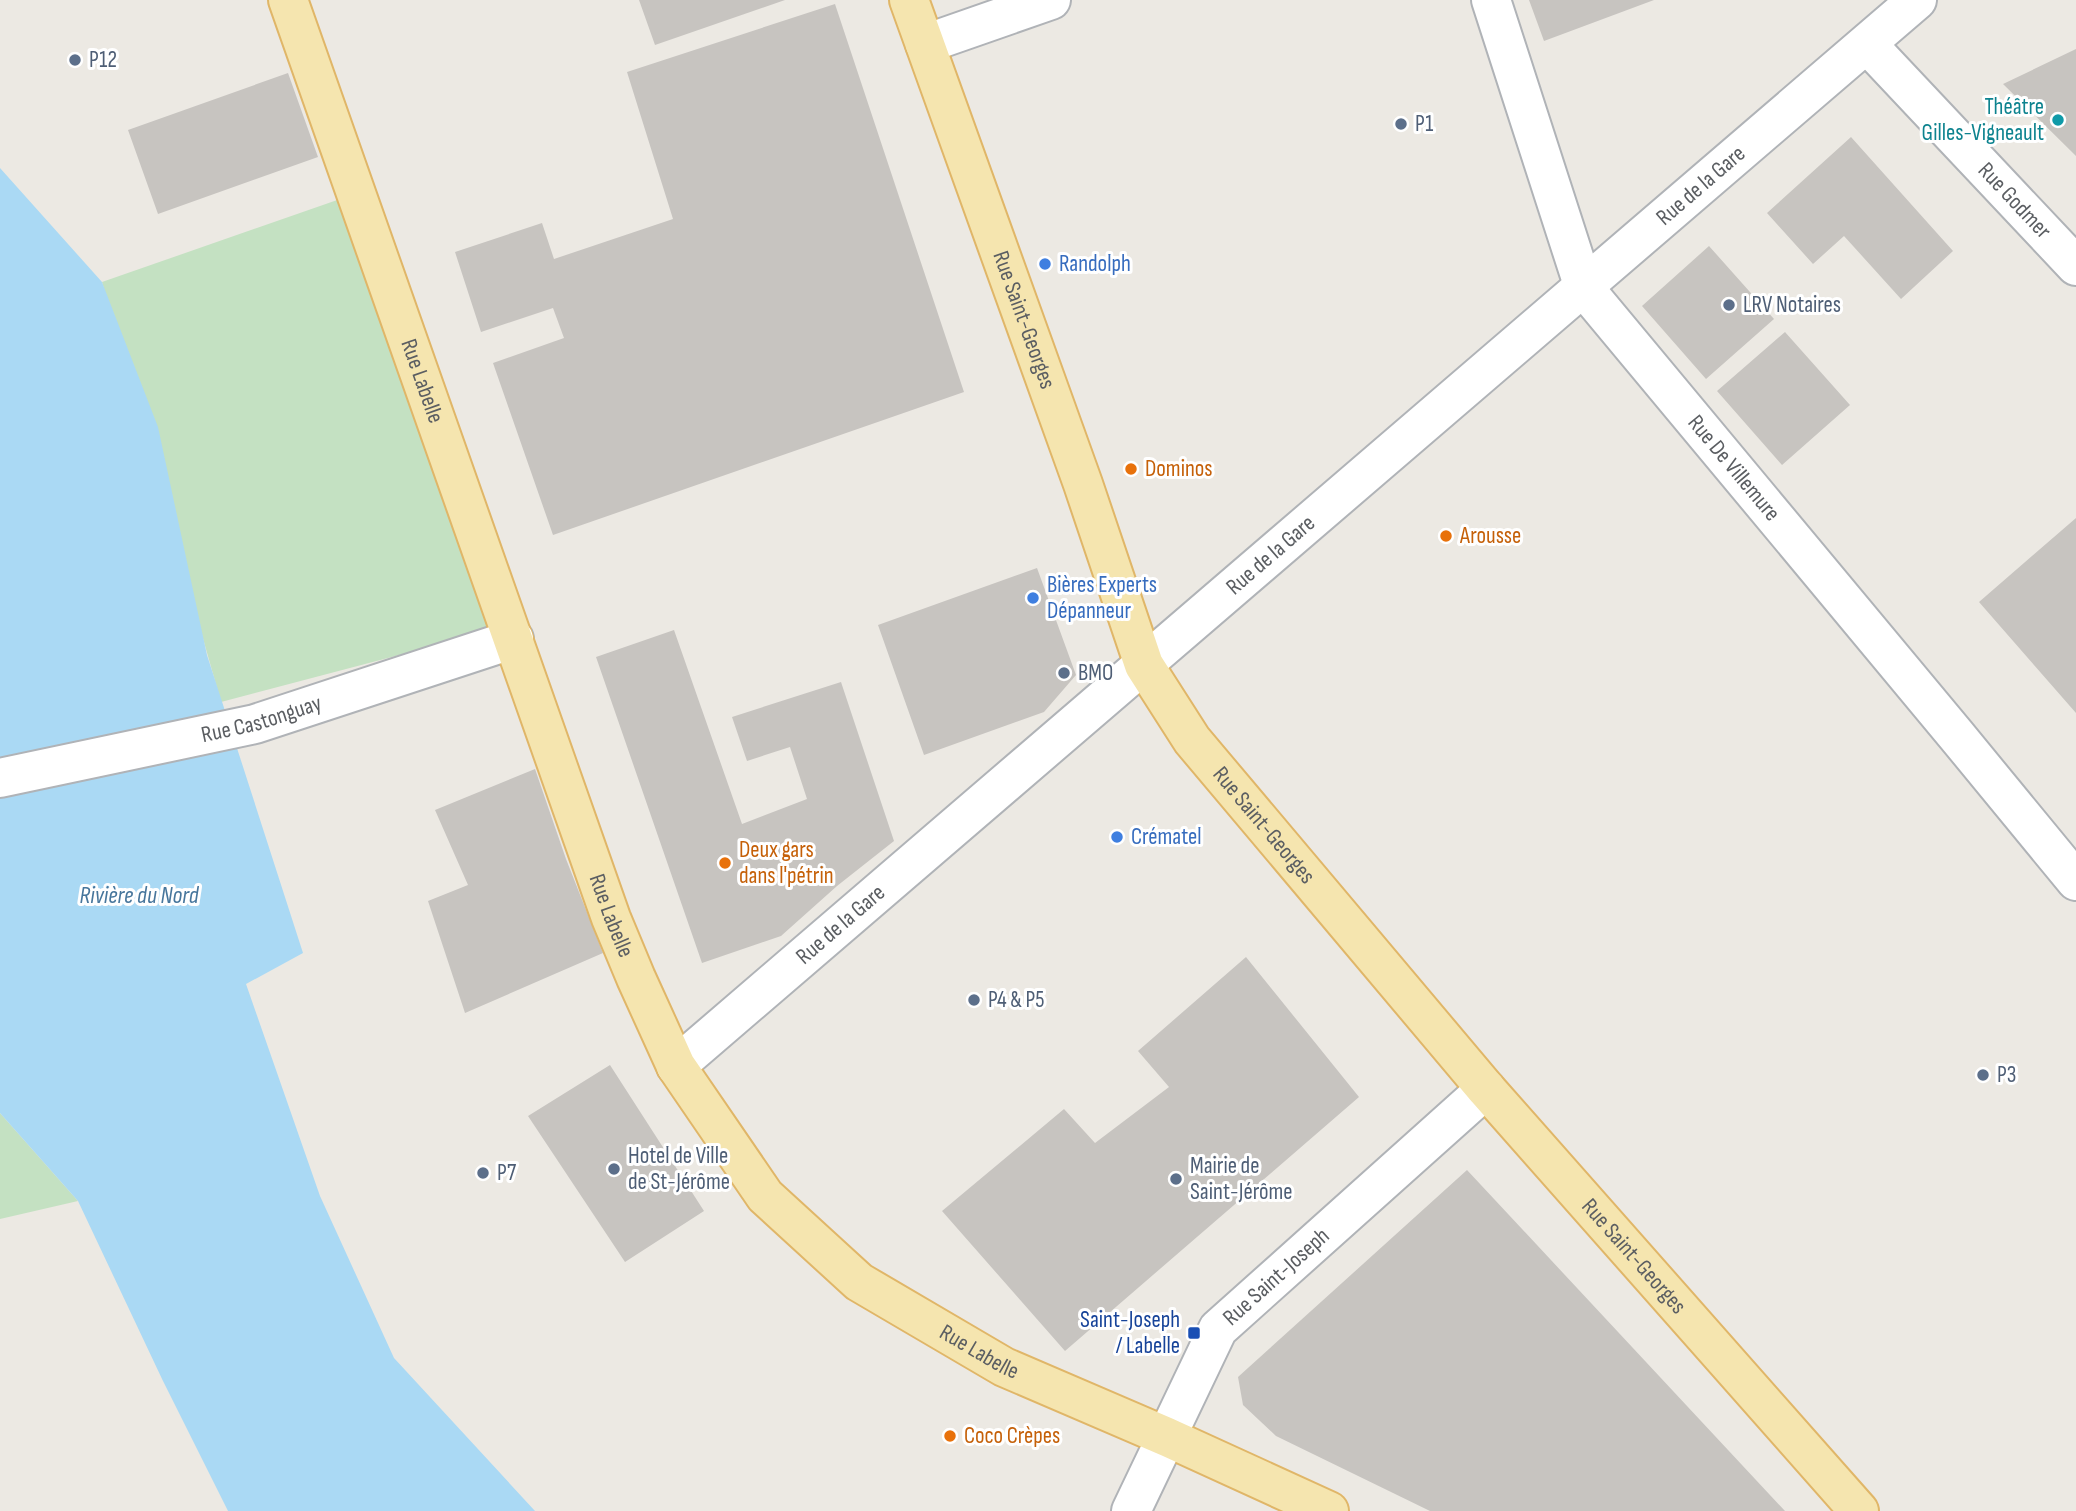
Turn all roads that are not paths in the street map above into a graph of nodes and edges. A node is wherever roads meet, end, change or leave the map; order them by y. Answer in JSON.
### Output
{"nodes":[{"id":1,"x":288,"y":0,"type":"edge"},
{"id":2,"x":909,"y":0,"type":"edge"},
{"id":3,"x":1051,"y":0,"type":"edge"},
{"id":4,"x":1491,"y":0,"type":"edge"},
{"id":5,"x":1917,"y":0,"type":"edge"},
{"id":6,"x":925,"y":44,"type":"junction"},
{"id":7,"x":1867,"y":44,"type":"junction"},
{"id":8,"x":2076,"y":266,"type":"edge"},
{"id":9,"x":1584,"y":288,"type":"junction"},
{"id":10,"x":514,"y":639,"type":"junction"},
{"id":11,"x":1144,"y":665,"type":"junction"},
{"id":12,"x":0,"y":778,"type":"edge"},
{"id":13,"x":2076,"y":881,"type":"edge"},
{"id":14,"x":676,"y":1066,"type":"junction"},
{"id":15,"x":1486,"y":1089,"type":"junction"},
{"id":16,"x":1167,"y":1437,"type":"junction"},
{"id":17,"x":1130,"y":1511,"type":"edge"},
{"id":18,"x":1329,"y":1511,"type":"edge"},
{"id":19,"x":1859,"y":1511,"type":"edge"}],
"edges":[{"from":1,"to":10,"type":"main road","name":"Rue Labelle"},
{"from":2,"to":6,"type":"main road","name":"Rue Saint-Georges"},
{"from":3,"to":6,"type":"street"},
{"from":4,"to":9,"type":"street","name":"Rue De Villemure"},
{"from":5,"to":7,"type":"street","name":"Rue de la Gare"},
{"from":6,"to":11,"type":"main road","name":"Rue Saint-Georges"},
{"from":7,"to":8,"type":"street","name":"Rue Godmer"},
{"from":7,"to":9,"type":"street","name":"Rue de la Gare"},
{"from":9,"to":11,"type":"street","name":"Rue de la Gare"},
{"from":9,"to":13,"type":"street","name":"Rue De Villemure"},
{"from":10,"to":12,"type":"street","name":"Rue Castonguay"},
{"from":10,"to":14,"type":"main road","name":"Rue Labelle"},
{"from":11,"to":14,"type":"street","name":"Rue de la Gare"},
{"from":11,"to":15,"type":"main road","name":"Rue Saint-Georges"},
{"from":14,"to":16,"type":"main road","name":"Rue Labelle"},
{"from":15,"to":16,"type":"street","name":"Rue Saint-Joseph"},
{"from":15,"to":19,"type":"main road","name":"Rue Saint-Georges"},
{"from":16,"to":17,"type":"street","name":"Rue Saint-Joseph"},
{"from":16,"to":18,"type":"main road","name":"Rue Labelle"}]}
